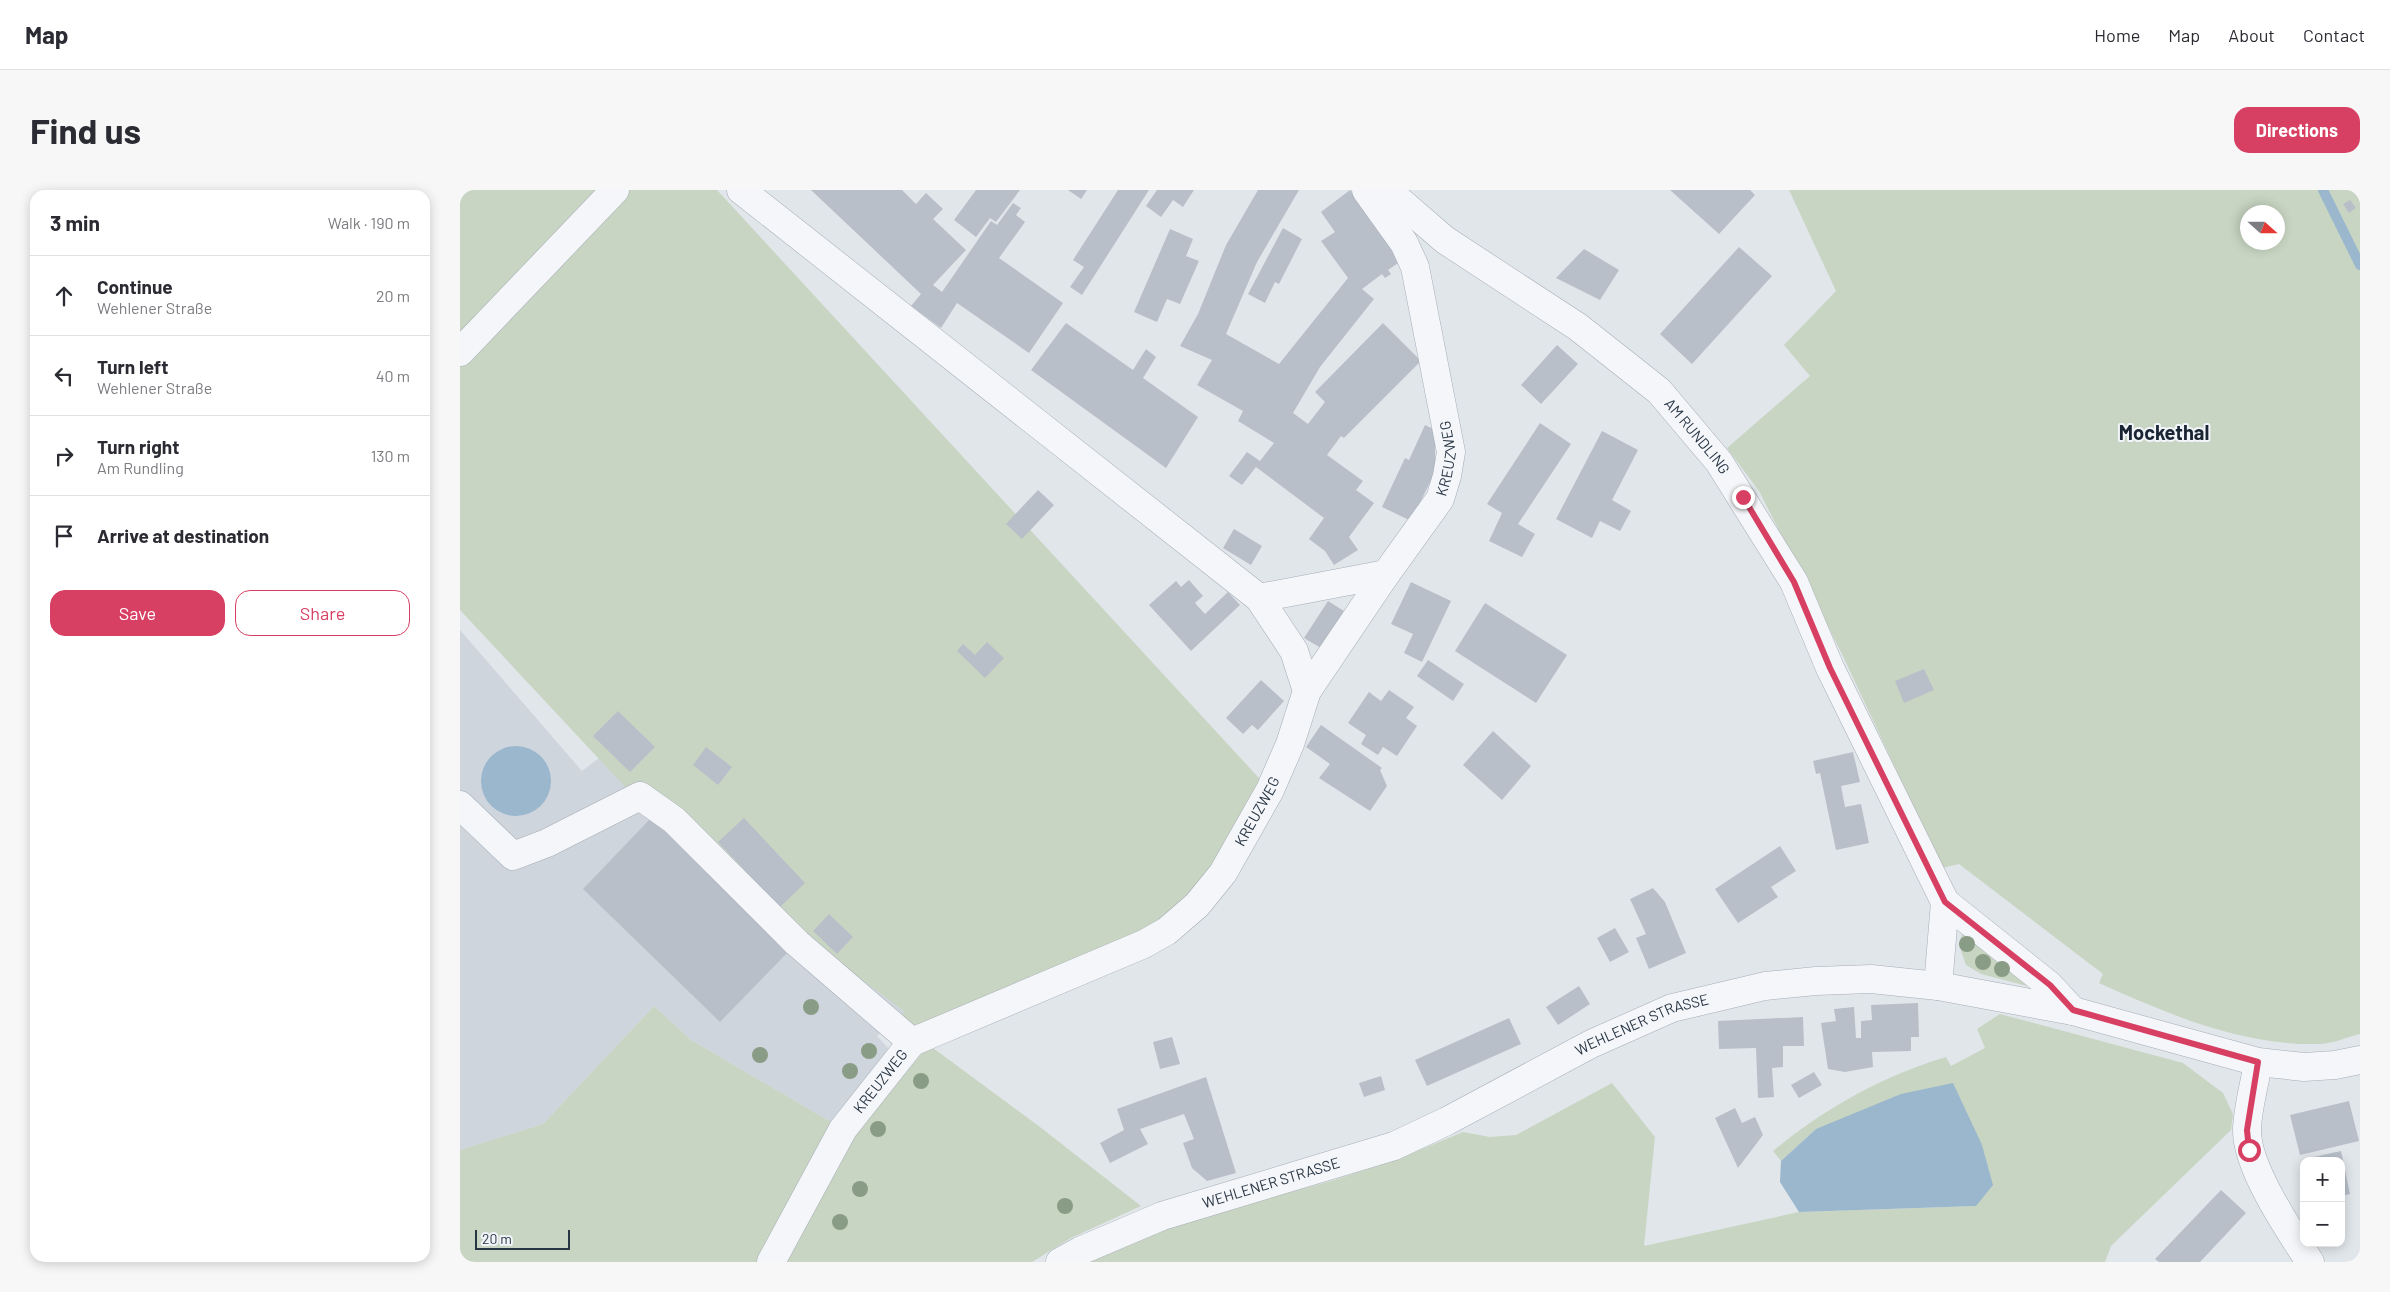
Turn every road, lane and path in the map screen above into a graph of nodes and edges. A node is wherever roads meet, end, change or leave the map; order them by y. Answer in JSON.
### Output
{"nodes":[{"id":1,"x":615,"y":190,"type":"edge"},
{"id":2,"x":741,"y":190,"type":"edge"},
{"id":3,"x":1366,"y":190,"type":"edge"},
{"id":4,"x":1387,"y":190,"type":"edge"},
{"id":5,"x":460,"y":352,"type":"edge"},
{"id":6,"x":1386,"y":574,"type":"junction"},
{"id":7,"x":1259,"y":598,"type":"junction"},
{"id":8,"x":1307,"y":691,"type":"junction"},
{"id":9,"x":460,"y":805,"type":"edge"},
{"id":10,"x":1945,"y":902,"type":"junction"},
{"id":11,"x":1938,"y":986,"type":"junction"},
{"id":12,"x":2073,"y":1010,"type":"junction"},
{"id":13,"x":912,"y":1042,"type":"junction"},
{"id":14,"x":2360,"y":1060,"type":"edge"},
{"id":15,"x":2258,"y":1062,"type":"junction"},
{"id":16,"x":771,"y":1262,"type":"edge"},
{"id":17,"x":1060,"y":1262,"type":"edge"},
{"id":18,"x":2310,"y":1262,"type":"edge"}],
"edges":[{"from":1,"to":5,"type":"street"},
{"from":2,"to":7,"type":"street"},
{"from":3,"to":6,"type":"street","name":"KREUZWEG"},
{"from":4,"to":10,"type":"street","name":"AM RUNDLING"},
{"from":6,"to":7,"type":"street"},
{"from":6,"to":8,"type":"street","name":"KREUZWEG"},
{"from":7,"to":8,"type":"street"},
{"from":8,"to":13,"type":"street","name":"KREUZWEG"},
{"from":9,"to":13,"type":"street"},
{"from":10,"to":11,"type":"street"},
{"from":10,"to":12,"type":"street","name":"AM RUNDLING"},
{"from":11,"to":12,"type":"street","name":"WEHLENER STRASSE"},
{"from":11,"to":17,"type":"street","name":"WEHLENER STRASSE"},
{"from":12,"to":15,"type":"street","name":"WEHLENER STRASSE"},
{"from":13,"to":16,"type":"street","name":"KREUZWEG"},
{"from":14,"to":15,"type":"street","name":"WEHLENER STRASSE"},
{"from":15,"to":18,"type":"street"}]}
